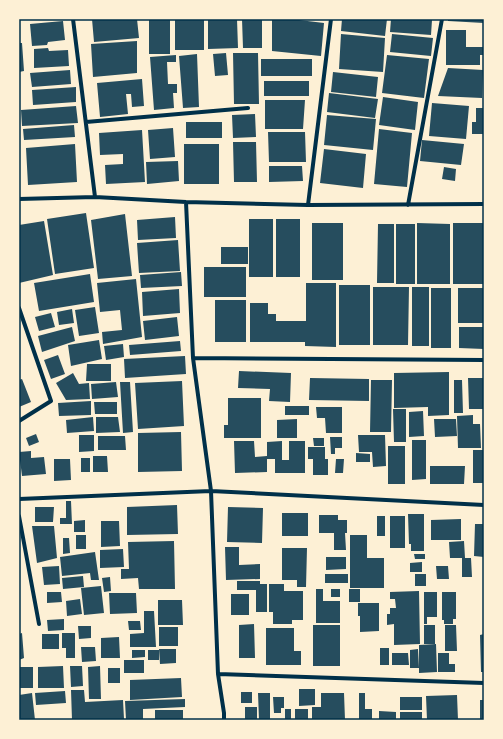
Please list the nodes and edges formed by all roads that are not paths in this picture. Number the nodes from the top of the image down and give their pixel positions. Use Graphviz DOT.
graph roads {
  1 [pos="73,19"];
  2 [pos="331,19"];
  3 [pos="442,19"];
  4 [pos="248,108"];
  5 [pos="86,122"];
  6 [pos="95,197"];
  7 [pos="19,199"];
  8 [pos="186,202"];
  9 [pos="484,204"];
  10 [pos="308,205"];
  11 [pos="408,205"];
  12 [pos="19,308"];
  13 [pos="193,358"];
  14 [pos="484,360"];
  15 [pos="19,421"];
  16 [pos="211,491"];
  17 [pos="19,499"];
  18 [pos="484,505"];
  19 [pos="19,516"];
  20 [pos="39,624"];
  21 [pos="218,674"];
  22 [pos="484,683"];
  23 [pos="224,720"];
  1 -- 5 [label="street"];
  2 -- 10 [label="street"];
  3 -- 11 [label="street"];
  4 -- 5 [label="street"];
  5 -- 6 [label="street"];
  6 -- 7 [label="street"];
  6 -- 8 [label="street"];
  8 -- 10 [label="street"];
  8 -- 13 [label="street"];
  9 -- 11 [label="street"];
  10 -- 11 [label="street"];
  12 -- 15 [label="street"];
  13 -- 14 [label="street"];
  13 -- 16 [label="street"];
  16 -- 17 [label="street"];
  16 -- 18 [label="street"];
  16 -- 21 [label="street"];
  19 -- 20 [label="street"];
  21 -- 22 [label="street"];
  21 -- 23 [label="street"];
}
